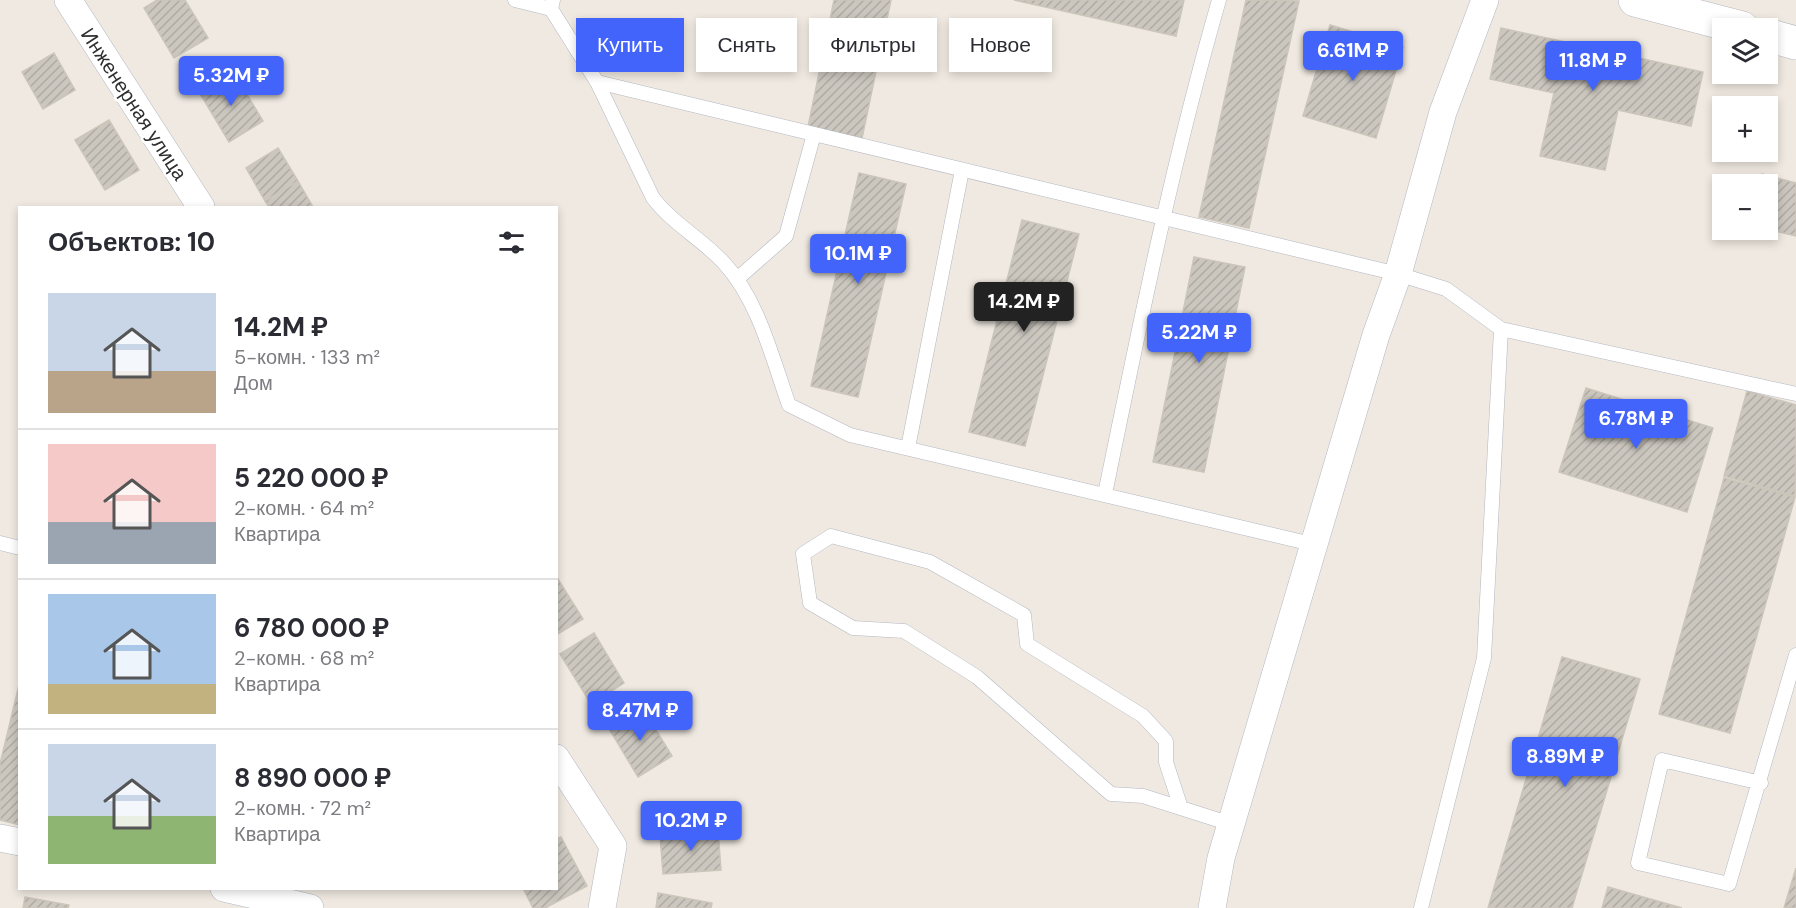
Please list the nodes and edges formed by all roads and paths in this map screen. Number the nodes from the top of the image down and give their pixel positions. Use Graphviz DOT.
graph roads {
  1 [pos="68,0"];
  2 [pos="515,0"];
  3 [pos="1219,0"];
  4 [pos="1485,0"];
  5 [pos="1635,0"];
  6 [pos="552,4"];
  7 [pos="1712,20"];
  8 [pos="1778,38"];
  9 [pos="1796,43"];
  10 [pos="597,82"];
  11 [pos="814,134"];
  12 [pos="962,170"];
  13 [pos="200,206"];
  14 [pos="1162,218"];
  15 [pos="1398,274"];
  16 [pos="737,279"];
  17 [pos="1501,329"];
  18 [pos="1796,394"];
  19 [pos="909,448"];
  20 [pos="1106,494"];
  21 [pos="0,543"];
  22 [pos="1316,545"];
  23 [pos="18,548"];
  24 [pos="1796,655"];
  25 [pos="558,761"];
  26 [pos="1761,783"];
  27 [pos="1181,808"];
  28 [pos="1231,824"];
  29 [pos="0,838"];
  30 [pos="18,842"];
  31 [pos="233,890"];
  32 [pos="310,908"];
  33 [pos="602,908"];
  34 [pos="1212,908"];
  35 [pos="1421,908"];
  1 -- 13 [label="street, Инженерная улица"];
  2 -- 6 [label="lane"];
  3 -- 14 [label="lane"];
  4 -- 15 [label="street"];
  5 -- 7 [label="street"];
  6 -- 10 [label="lane"];
  8 -- 9 [label="street"];
  10 -- 11 [label="lane"];
  10 -- 16 [label="lane"];
  11 -- 12 [label="lane"];
  11 -- 16 [label="lane"];
  12 -- 14 [label="lane"];
  12 -- 19 [label="lane"];
  14 -- 15 [label="lane"];
  14 -- 20 [label="lane"];
  15 -- 17 [label="lane"];
  15 -- 22 [label="street"];
  16 -- 19 [label="lane"];
  17 -- 18 [label="lane"];
  17 -- 35 [label="lane"];
  19 -- 20 [label="lane"];
  20 -- 22 [label="lane"];
  21 -- 23 [label="lane"];
  22 -- 28 [label="street"];
  24 -- 26 [label="lane"];
  25 -- 33 [label="street"];
  26 -- 26 [label="lane"];
  27 -- 27 [label="lane"];
  27 -- 28 [label="lane"];
  28 -- 34 [label="street"];
  29 -- 30 [label="street"];
  31 -- 32 [label="street"];
}
